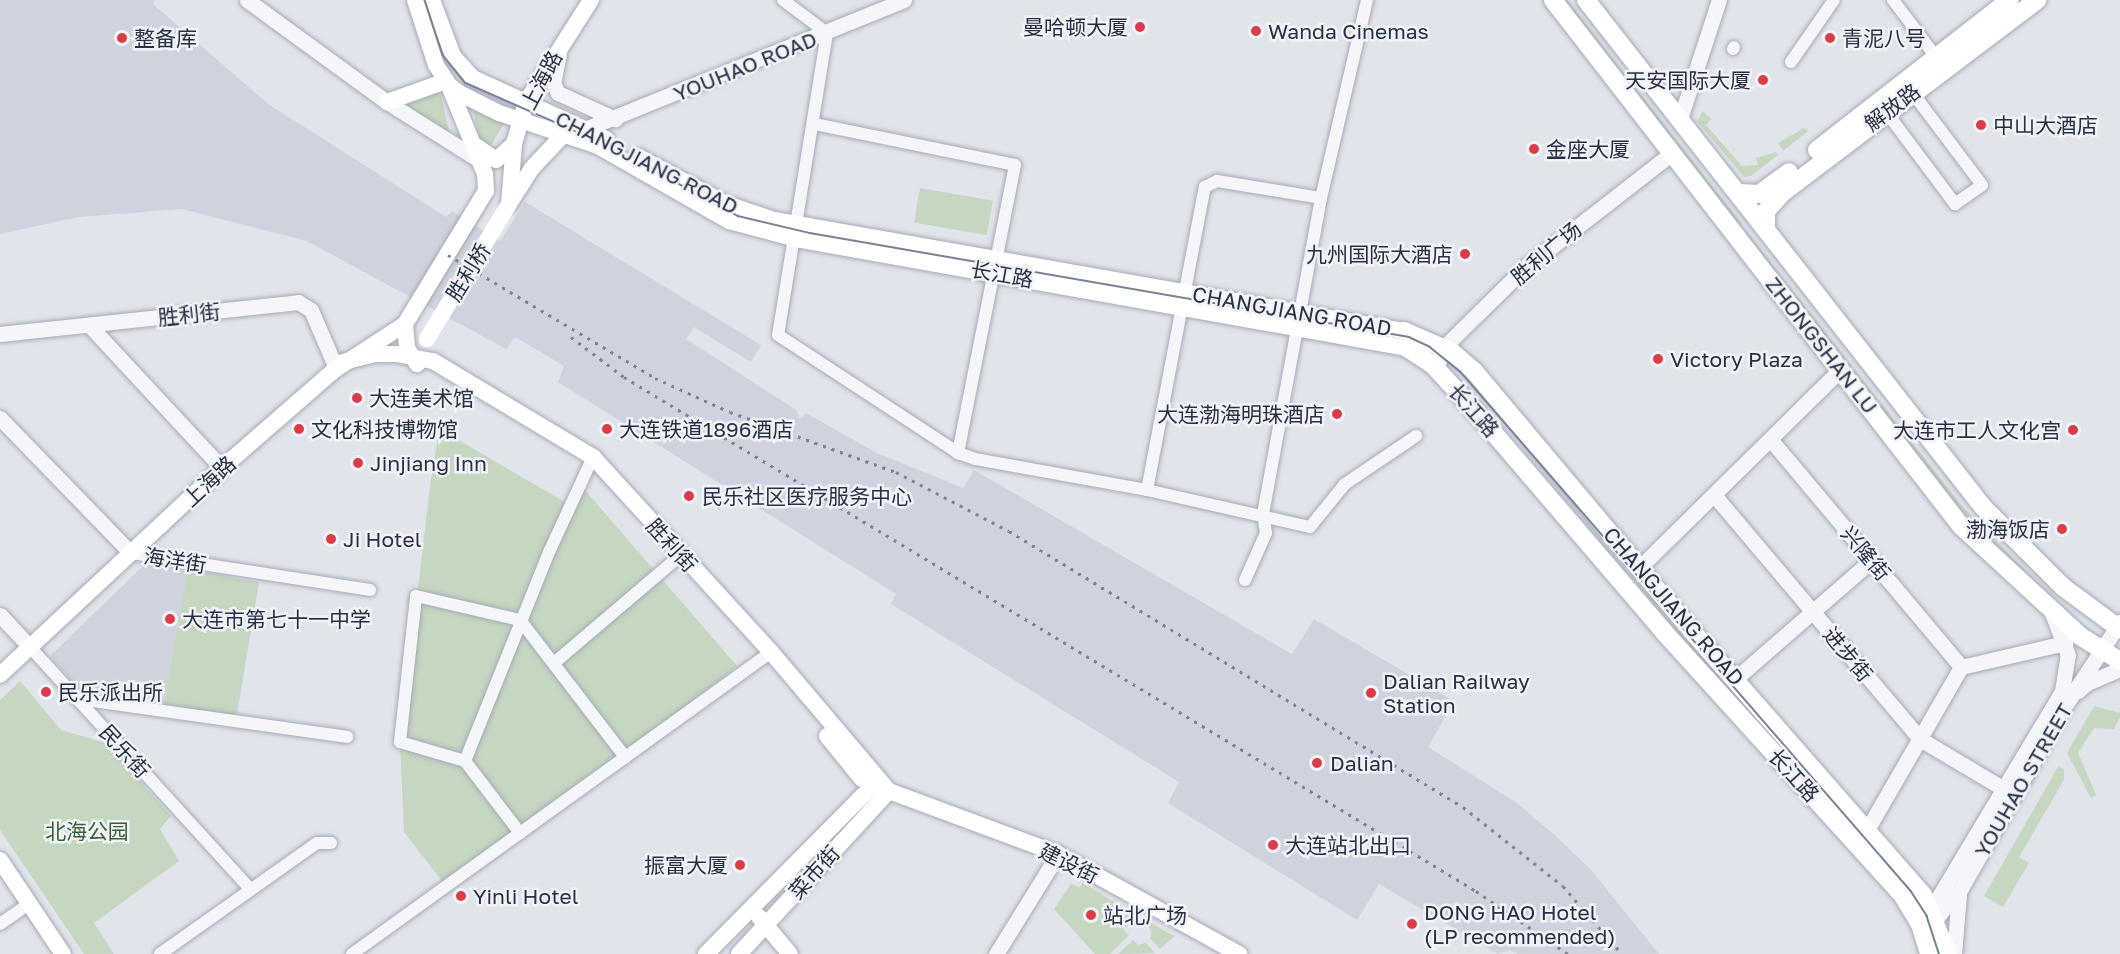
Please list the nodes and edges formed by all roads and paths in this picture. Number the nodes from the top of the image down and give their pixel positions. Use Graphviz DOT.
graph roads {
  1 [pos="247,0"];
  2 [pos="415,0"];
  3 [pos="432,0"];
  4 [pos="591,0"];
  5 [pos="783,0"];
  6 [pos="904,0"];
  7 [pos="1367,0"];
  8 [pos="1553,0"];
  9 [pos="1586,0"];
  10 [pos="1719,0"];
  11 [pos="1834,0"];
  12 [pos="1893,0"];
  13 [pos="2010,0"];
  14 [pos="2037,0"];
  15 [pos="827,33"];
  16 [pos="564,38"];
  17 [pos="1936,57"];
  18 [pos="1791,62"];
  19 [pos="447,83"];
  20 [pos="1912,92"];
  21 [pos="387,102"];
  22 [pos="526,102"];
  23 [pos="1882,106"];
  24 [pos="615,119"];
  25 [pos="1680,119"];
  26 [pos="520,120"];
  27 [pos="815,124"];
  28 [pos="585,129"];
  29 [pos="467,131"];
  30 [pos="564,134"];
  31 [pos="514,144"];
  32 [pos="1672,153"];
  33 [pos="479,160"];
  34 [pos="1739,193"];
  35 [pos="1321,198"];
  36 [pos="509,204"];
  37 [pos="1766,226"];
  38 [pos="797,232"];
  39 [pos="995,266"];
  40 [pos="1185,299"];
  41 [pos="1300,321"];
  42 [pos="405,324"];
  43 [pos="89,325"];
  44 [pos="0,334"];
  45 [pos="1405,339"];
  46 [pos="1444,347"];
  47 [pos="408,357"];
  48 [pos="433,361"];
  49 [pos="340,365"];
  50 [pos="1436,368"];
  51 [pos="1841,369"];
  52 [pos="0,418"];
  53 [pos="1416,436"];
  54 [pos="1770,439"];
  55 [pos="958,453"];
  56 [pos="591,462"];
  57 [pos="222,468"];
  58 [pos="1147,490"];
  59 [pos="1714,495"];
  60 [pos="1263,514"];
  61 [pos="131,553"];
  62 [pos="678,558"];
  63 [pos="1872,560"];
  64 [pos="1639,568"];
  65 [pos="1245,580"];
  66 [pos="370,590"];
  67 [pos="2048,605"];
  68 [pos="1812,612"];
  69 [pos="0,615"];
  70 [pos="520,620"];
  71 [pos="2118,626"];
  72 [pos="2065,642"];
  73 [pos="30,647"];
  74 [pos="2100,649"];
  75 [pos="767,655"];
  76 [pos="2120,662"];
  77 [pos="554,663"];
  78 [pos="1961,667"];
  79 [pos="2120,669"];
  80 [pos="0,675"];
  81 [pos="1736,679"];
  82 [pos="78,699"];
  83 [pos="2068,701"];
  84 [pos="347,737"];
  85 [pos="1920,739"];
  86 [pos="625,757"];
  87 [pos="465,761"];
  88 [pos="879,786"];
  89 [pos="2004,789"];
  90 [pos="1868,828"];
  91 [pos="520,833"];
  92 [pos="331,843"];
  93 [pos="1058,854"];
  94 [pos="0,860"];
  95 [pos="771,887"];
  96 [pos="249,888"];
  97 [pos="1960,890"];
  98 [pos="27,905"];
  99 [pos="0,924"];
  100 [pos="764,927"];
  101 [pos="1928,929"];
  102 [pos="63,954"];
  103 [pos="160,954"];
  104 [pos="352,954"];
  105 [pos="706,954"];
  106 [pos="739,954"];
  107 [pos="790,954"];
  108 [pos="996,954"];
  109 [pos="1239,954"];
  110 [pos="1948,954"];
  111 [pos="1954,954"];
  1 -- 21 [label="street"];
  2 -- 19 [label="main road"];
  3 -- 22 [label="main road, CHANGJIANG ROAD"];
  4 -- 16 [label="main road, 上海路"];
  5 -- 15 [label="street"];
  6 -- 15 [label="street, YOUHAO ROAD"];
  7 -- 35 [label="street"];
  8 -- 32 [label="main road, ZHONGSHAN LU"];
  9 -- 25 [label="main road, ZHONGSHAN LU"];
  10 -- 25 [label="street"];
  11 -- 18 [label="street"];
  12 -- 17 [label="street"];
  13 -- 17 [label="main road"];
  14 -- 20 [label="main road, 解放路"];
  15 -- 24 [label="street, YOUHAO ROAD"];
  15 -- 27 [label="street"];
  16 -- 22 [label="main road, 上海路"];
  16 -- 24 [label="street"];
  17 -- 23 [label="main road"];
  19 -- 21 [label="main road"];
  19 -- 26 [label="main road, CHANGJIANG ROAD"];
  19 -- 29 [label="main road"];
  20 -- 23 [label="main road, 解放路"];
  20 -- 23 [label="street"];
  21 -- 33 [label="street"];
  22 -- 26 [label="main road, 上海路"];
  22 -- 28 [label="main road, CHANGJIANG ROAD"];
  23 -- 34 [label="main road"];
  23 -- 37 [label="main road, 解放路"];
  24 -- 28 [label="street, YOUHAO ROAD"];
  25 -- 34 [label="main road, ZHONGSHAN LU"];
  26 -- 30 [label="main road, CHANGJIANG ROAD"];
  26 -- 31 [label="main road, 上海路"];
  27 -- 38 [label="street"];
  27 -- 39 [label="street"];
  28 -- 30 [label="main road"];
  28 -- 38 [label="main road, CHANGJIANG ROAD"];
  29 -- 31 [label="main road"];
  29 -- 33 [label="main road"];
  30 -- 36 [label="main road, 胜利桥"];
  30 -- 38 [label="main road, CHANGJIANG ROAD"];
  31 -- 36 [label="main road, 上海路"];
  32 -- 46 [label="street, 胜利广场"];
  32 -- 51 [label="main road, ZHONGSHAN LU"];
  33 -- 42 [label="main road, 胜利桥"];
  34 -- 37 [label="main road, ZHONGSHAN LU"];
  35 -- 40 [label="street"];
  35 -- 41 [label="street"];
  36 -- 48 [label="main road, 胜利桥, bridge"];
  37 -- 71 [label="main road, ZHONGSHAN LU"];
  38 -- 39 [label="main road, CHANGJIANG ROAD"];
  38 -- 55 [label="street"];
  39 -- 40 [label="main road, CHANGJIANG ROAD"];
  39 -- 55 [label="street"];
  40 -- 41 [label="main road, CHANGJIANG ROAD"];
  40 -- 58 [label="street"];
  41 -- 45 [label="main road, 长江路"];
  41 -- 60 [label="street"];
  42 -- 47 [label="main road"];
  42 -- 49 [label="main road, 上海路"];
  43 -- 44 [label="street, 胜利街"];
  43 -- 49 [label="street, 胜利街"];
  43 -- 57 [label="street"];
  45 -- 46 [label="main road, CHANGJIANG ROAD"];
  45 -- 50 [label="main road, 长江路"];
  46 -- 50 [label="street, 胜利广场"];
  46 -- 64 [label="main road, CHANGJIANG ROAD"];
  47 -- 48 [label="main road, 胜利街"];
  47 -- 49 [label="main road"];
  47 -- 56 [label="main road, 胜利街"];
  48 -- 56 [label="main road, 胜利街"];
  49 -- 57 [label="main road, 上海路"];
  50 -- 101 [label="main road, 长江路"];
  51 -- 54 [label="street"];
  51 -- 67 [label="main road, ZHONGSHAN LU"];
  52 -- 61 [label="street, 海洋街"];
  53 -- 60 [label="street"];
  54 -- 59 [label="street"];
  54 -- 63 [label="street, 兴隆街"];
  55 -- 58 [label="street"];
  56 -- 62 [label="main road, 胜利街"];
  56 -- 70 [label="street"];
  57 -- 61 [label="main road, 上海路"];
  58 -- 60 [label="street"];
  59 -- 64 [label="street"];
  59 -- 68 [label="street, 进步街"];
  60 -- 65 [label="street"];
  61 -- 66 [label="street, 海洋街"];
  61 -- 73 [label="main road, 上海路"];
  62 -- 75 [label="main road, 胜利街"];
  62 -- 77 [label="street"];
  63 -- 68 [label="street"];
  63 -- 78 [label="street, 兴隆街"];
  64 -- 81 [label="main road, CHANGJIANG ROAD"];
  67 -- 72 [label="street, YOUHAO STREET"];
  67 -- 74 [label="main road, ZHONGSHAN LU"];
  68 -- 81 [label="street"];
  68 -- 85 [label="street, 进步街"];
  69 -- 73 [label="street, 民乐街"];
  70 -- 77 [label="street"];
  70 -- 87 [label="street"];
  70 -- 87 [label="street"];
  71 -- 74 [label="street, YOUHAO STREET"];
  72 -- 78 [label="street"];
  72 -- 89 [label="street, YOUHAO STREET"];
  73 -- 80 [label="main road, 上海路"];
  73 -- 82 [label="street, 民乐街"];
  74 -- 76 [label="main road, ZHONGSHAN LU"];
  74 -- 83 [label="street, YOUHAO STREET"];
  75 -- 86 [label="street"];
  75 -- 88 [label="main road, 胜利街"];
  77 -- 86 [label="street"];
  78 -- 85 [label="street"];
  79 -- 83 [label="street"];
  81 -- 90 [label="main road, CHANGJIANG ROAD"];
  82 -- 84 [label="street"];
  82 -- 96 [label="street, 民乐街"];
  83 -- 97 [label="street, YOUHAO STREET"];
  85 -- 89 [label="street, 进步街"];
  85 -- 90 [label="street"];
  86 -- 91 [label="street"];
  87 -- 91 [label="street"];
  88 -- 93 [label="main road, 建设街"];
  88 -- 95 [label="main road"];
  88 -- 100 [label="main road, 菜市街"];
  89 -- 101 [label="street, YOUHAO STREET"];
  90 -- 101 [label="main road, CHANGJIANG ROAD"];
  91 -- 104 [label="street"];
  92 -- 96 [label="street"];
  93 -- 108 [label="street"];
  93 -- 109 [label="main road, 建设街"];
  94 -- 98 [label="main road"];
  95 -- 100 [label="main road"];
  95 -- 105 [label="main road"];
  96 -- 103 [label="street"];
  97 -- 101 [label="street, YOUHAO STREET"];
  97 -- 111 [label="street"];
  98 -- 99 [label="street"];
  98 -- 102 [label="main road"];
  100 -- 106 [label="main road, 菜市街"];
  100 -- 107 [label="main road"];
  101 -- 110 [label="main road, CHANGJIANG ROAD"];
}
